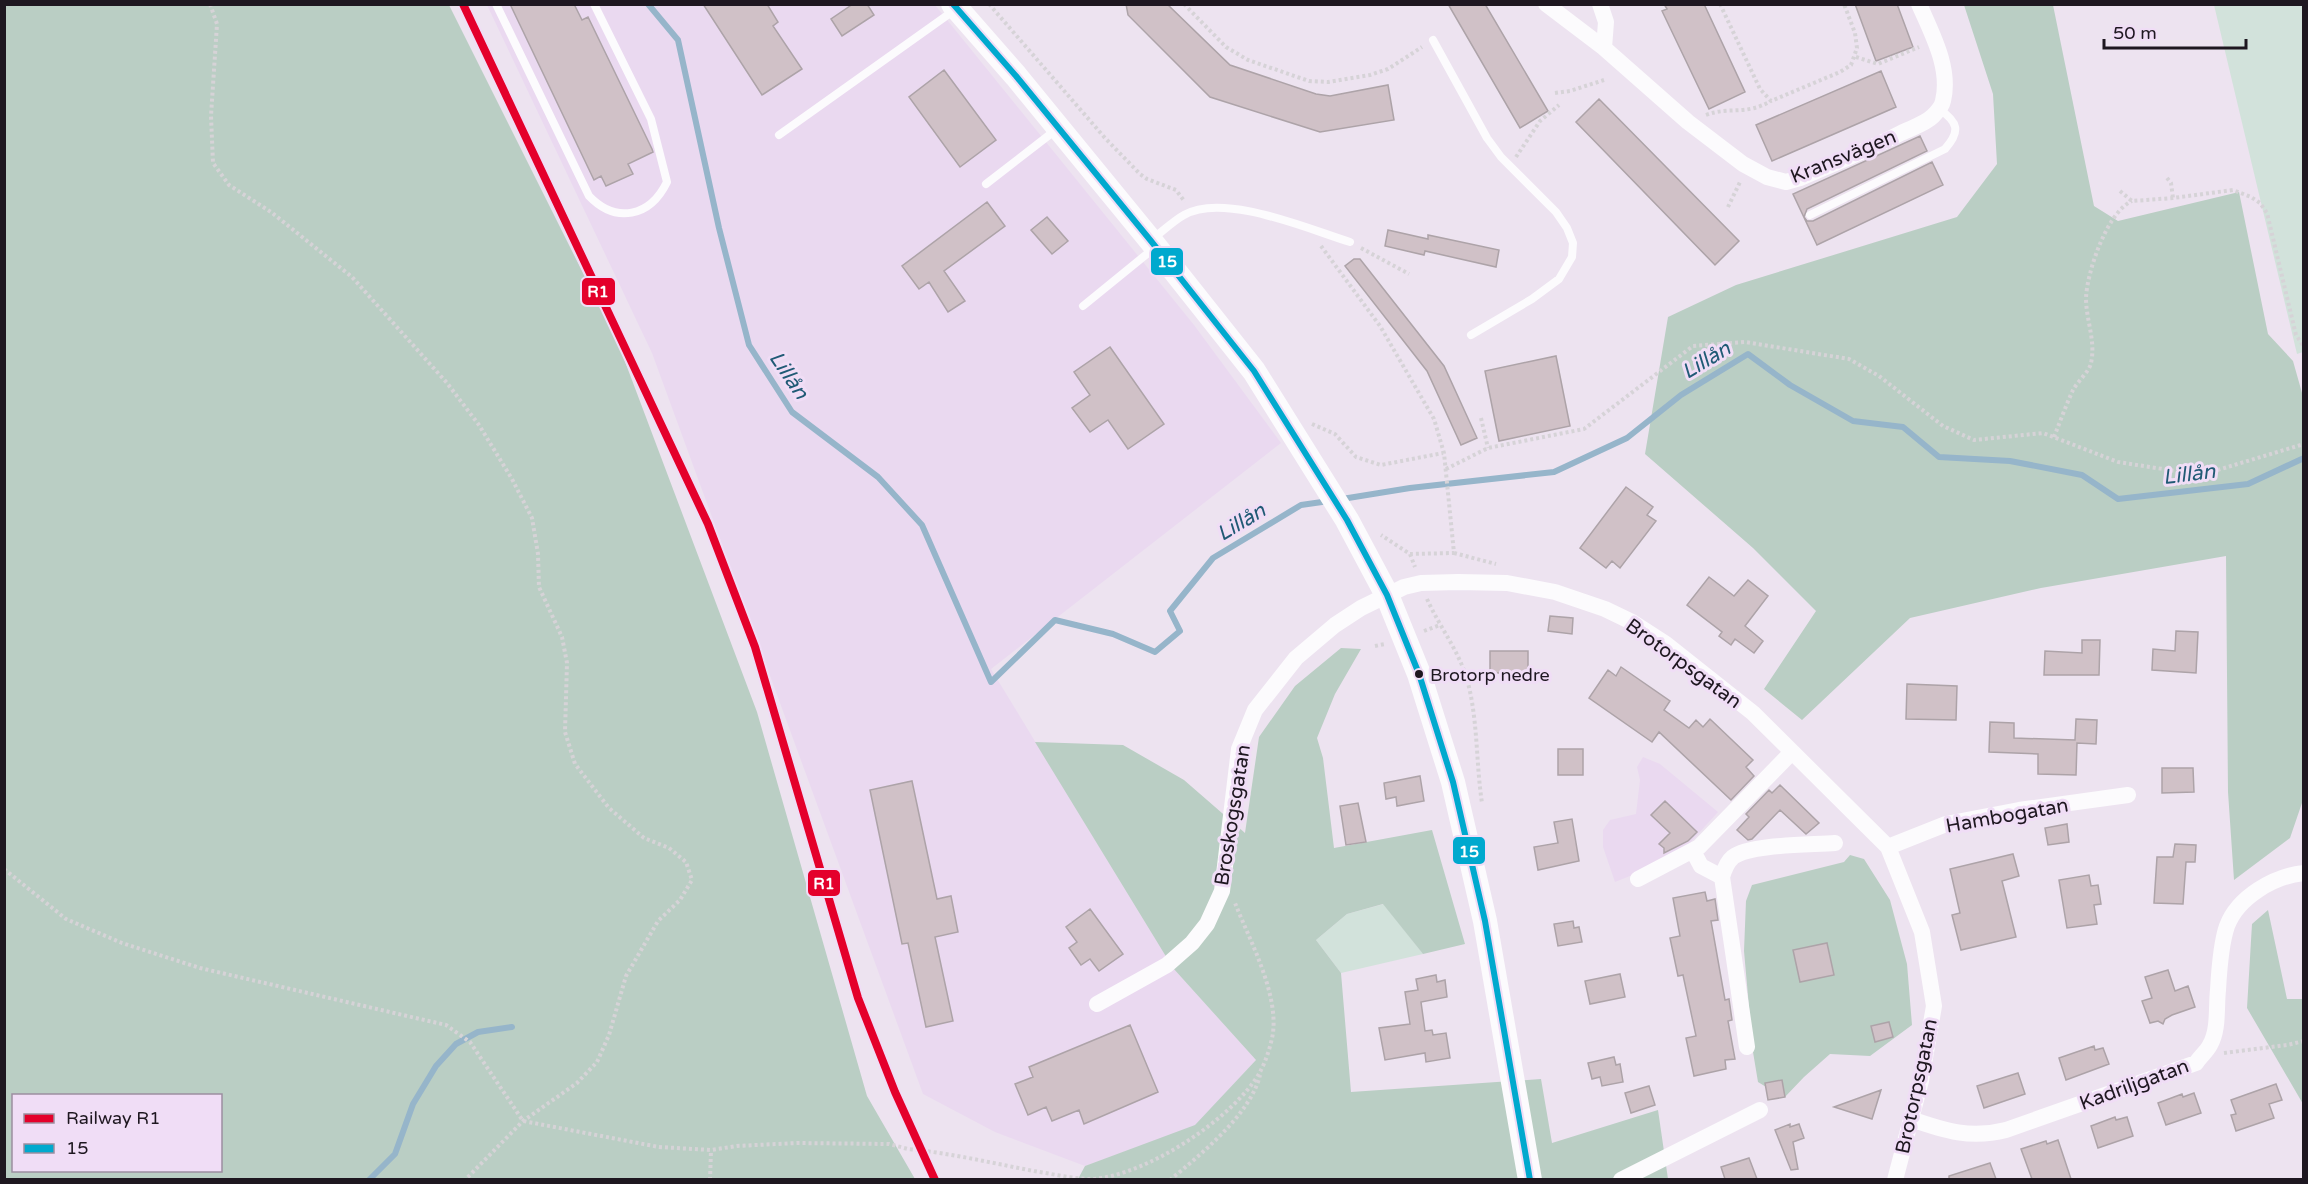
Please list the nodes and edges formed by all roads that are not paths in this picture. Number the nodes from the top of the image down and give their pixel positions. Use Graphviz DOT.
graph roads {
  1 [pos="496,4"];
  2 [pos="594,4"];
  3 [pos="1546,4"];
  4 [pos="1600,4"];
  5 [pos="1919,4"];
  6 [pos="954,6"];
  7 [pos="1432,40"];
  8 [pos="1604,48"];
  9 [pos="1939,109"];
  10 [pos="1058,129"];
  11 [pos="779,135"];
  12 [pos="986,184"];
  13 [pos="1810,215"];
  14 [pos="1350,242"];
  15 [pos="1154,244"];
  16 [pos="1083,306"];
  17 [pos="1471,335"];
  18 [pos="1387,595"];
  19 [pos="1792,752"];
  20 [pos="2128,795"];
  21 [pos="1834,843"];
  22 [pos="1888,847"];
  23 [pos="1693,851"];
  24 [pos="2304,873"];
  25 [pos="1722,877"];
  26 [pos="1638,879"];
  27 [pos="1096,1004"];
  28 [pos="1747,1047"];
  29 [pos="1760,1110"];
  30 [pos="1911,1119"];
  31 [pos="1530,1179"];
  32 [pos="1621,1179"];
  33 [pos="1895,1179"];
  1 -- 2 [label="lane"];
  3 -- 8 [label="street, Kransvägen"];
  4 -- 8 [label="street"];
  5 -- 9 [label="street"];
  6 -- 10 [label="street"];
  6 -- 11 [label="lane"];
  7 -- 17 [label="lane"];
  8 -- 9 [label="street, Kransvägen"];
  9 -- 13 [label="lane"];
  10 -- 12 [label="lane"];
  10 -- 15 [label="street"];
  14 -- 15 [label="lane"];
  15 -- 16 [label="lane"];
  15 -- 18 [label="street"];
  18 -- 19 [label="street, Brotorpsgatan"];
  18 -- 27 [label="street, Broskogsgatan"];
  18 -- 31 [label="street"];
  19 -- 22 [label="street, Brotorpsgatan"];
  19 -- 23 [label="street"];
  20 -- 22 [label="street, Hambogatan"];
  21 -- 25 [label="street"];
  22 -- 30 [label="street, Brotorpsgatan"];
  23 -- 25 [label="street"];
  23 -- 26 [label="street"];
  24 -- 30 [label="street, Kadriljgatan"];
  25 -- 28 [label="street"];
  29 -- 32 [label="street"];
  30 -- 33 [label="street, Brotorpsgatan"];
}
